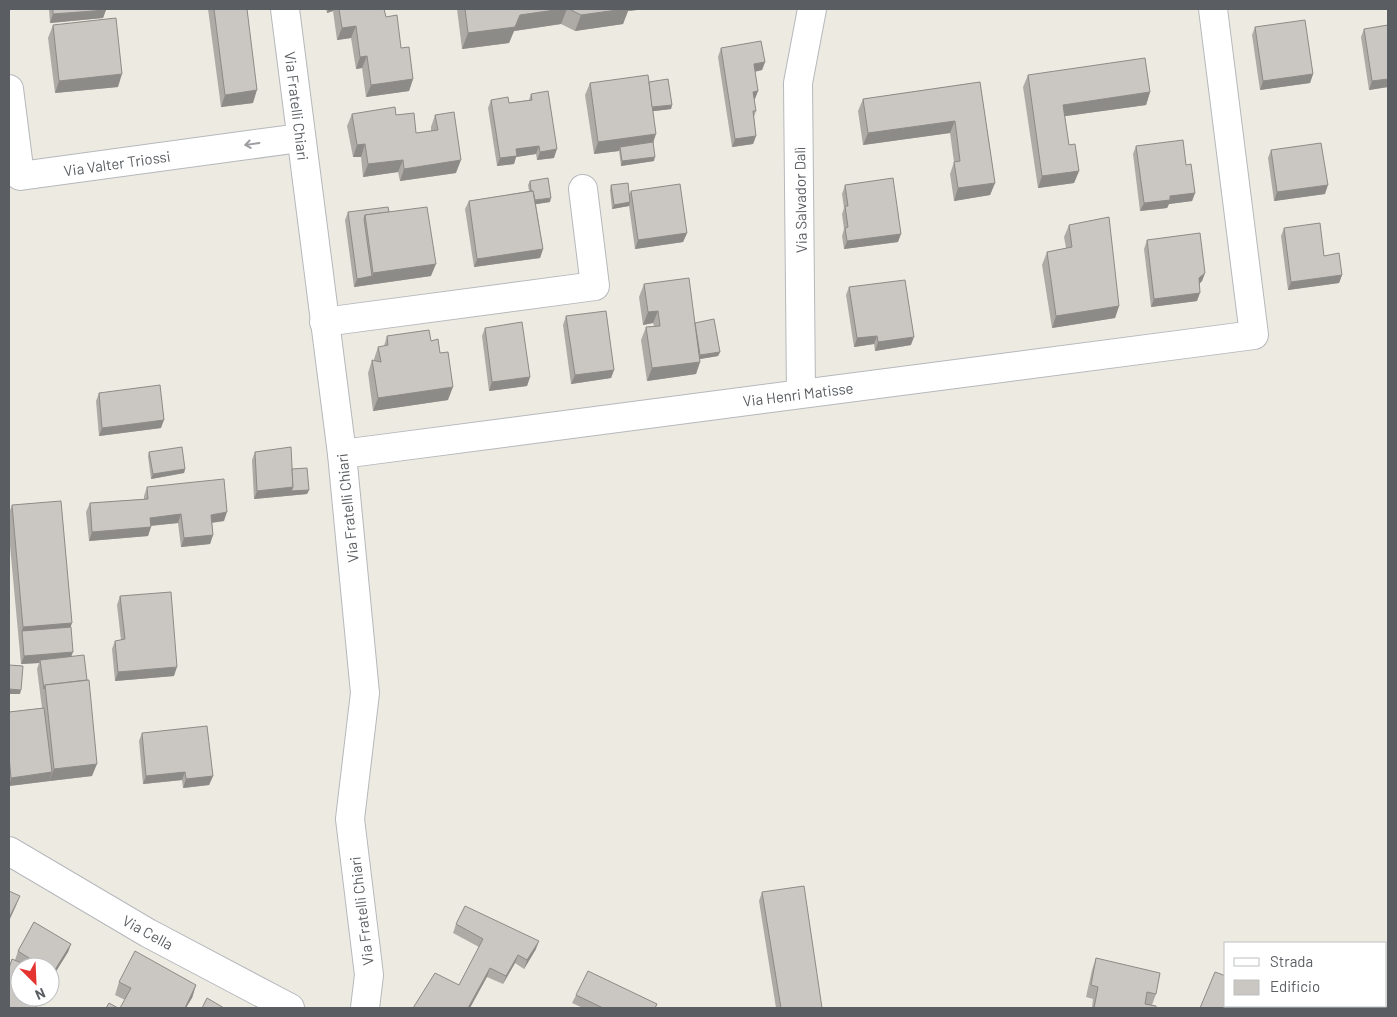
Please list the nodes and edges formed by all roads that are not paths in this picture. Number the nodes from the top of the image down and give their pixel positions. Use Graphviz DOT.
graph roads {
  1 [pos="285,9"];
  2 [pos="812,9"];
  3 [pos="1213,9"];
  4 [pos="9,89"];
  5 [pos="300,138"];
  6 [pos="583,189"];
  7 [pos="324,322"];
  8 [pos="801,393"];
  9 [pos="342,454"];
  10 [pos="9,851"];
  11 [pos="290,1008"];
  12 [pos="365,1008"];
  1 -- 5 [label="street, Via Fratelli Chiari"];
  2 -- 8 [label="street, Via Salvador Dalì"];
  3 -- 8 [label="street, Via Henri Matisse"];
  5 -- 4 [label="street, Via Valter Triossi, one-way"];
  5 -- 7 [label="street, Via Fratelli Chiari"];
  6 -- 7 [label="street"];
  7 -- 9 [label="street, Via Fratelli Chiari"];
  8 -- 9 [label="street, Via Henri Matisse"];
  9 -- 12 [label="street, Via Fratelli Chiari"];
  10 -- 11 [label="street, Via Cella"];
}
